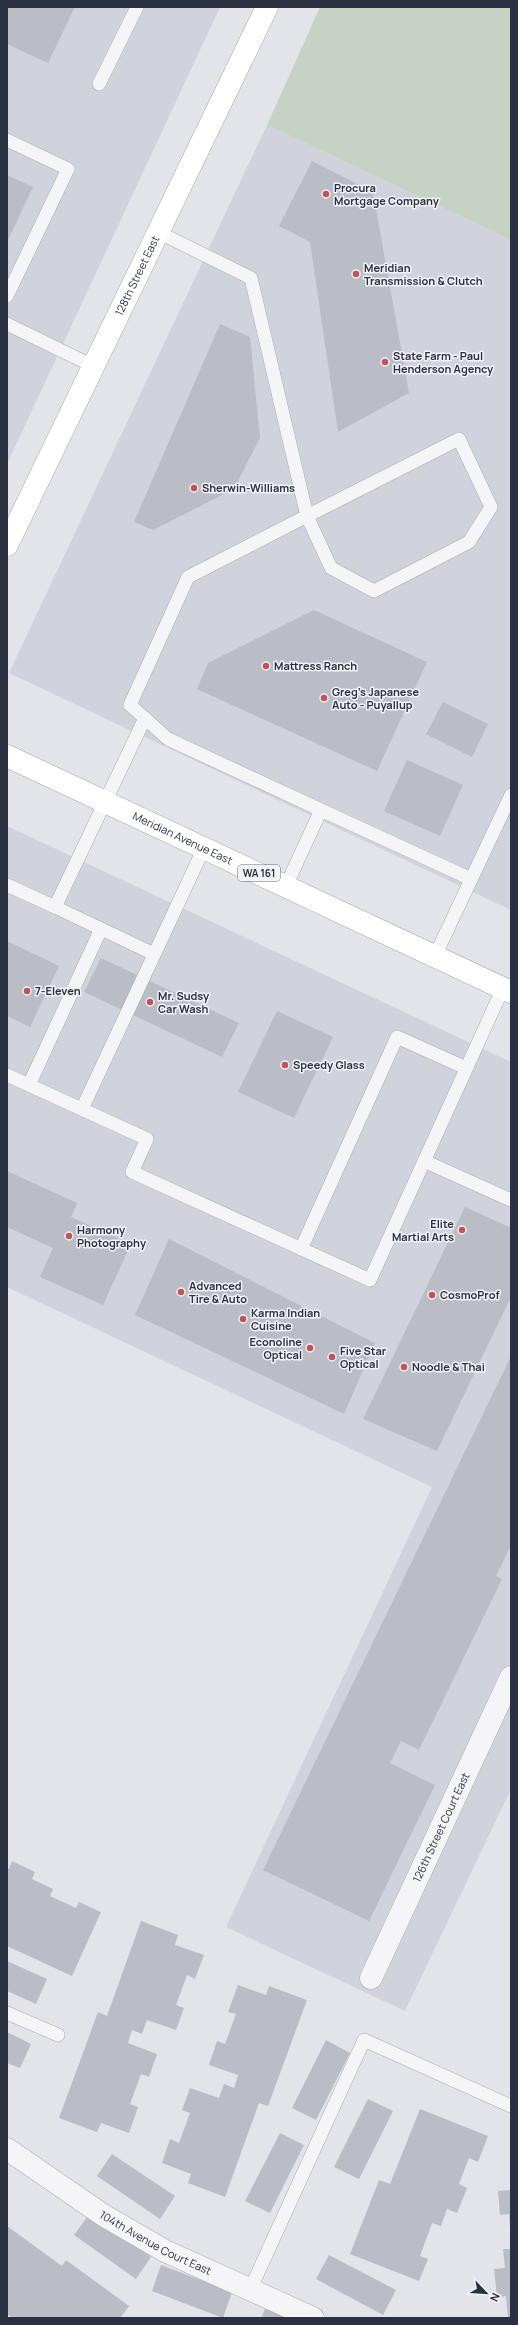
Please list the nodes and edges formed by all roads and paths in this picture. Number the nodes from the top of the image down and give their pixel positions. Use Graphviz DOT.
graph roads {
  1 [pos="137,7"];
  2 [pos="267,7"];
  3 [pos="99,84"];
  4 [pos="7,140"];
  5 [pos="158,232"];
  6 [pos="7,296"];
  7 [pos="7,324"];
  8 [pos="93,366"];
  9 [pos="307,516"];
  10 [pos="7,545"];
  11 [pos="145,718"];
  12 [pos="7,756"];
  13 [pos="511,795"];
  14 [pos="105,802"];
  15 [pos="322,810"];
  16 [pos="204,848"];
  17 [pos="471,879"];
  18 [pos="7,885"];
  19 [pos="286,886"];
  20 [pos="55,907"];
  21 [pos="101,929"];
  22 [pos="154,954"];
  23 [pos="435,956"];
  24 [pos="507,990"];
  25 [pos="466,1068"];
  26 [pos="7,1075"];
  27 [pos="29,1085"];
  28 [pos="82,1109"];
  29 [pos="424,1161"];
  30 [pos="511,1200"];
  31 [pos="301,1249"];
  32 [pos="511,1678"];
  33 [pos="371,1978"];
  34 [pos="7,2013"];
  35 [pos="58,2035"];
  36 [pos="511,2106"];
  37 [pos="7,2150"];
  38 [pos="250,2290"];
  39 [pos="313,2318"];
  1 -- 3 [label="lane"];
  2 -- 5 [label="street, 128th Street East"];
  4 -- 6 [label="lane"];
  5 -- 8 [label="street, 128th Street East"];
  5 -- 9 [label="lane"];
  7 -- 8 [label="lane"];
  8 -- 10 [label="street, 128th Street East"];
  9 -- 9 [label="lane"];
  9 -- 11 [label="lane"];
  11 -- 14 [label="lane"];
  11 -- 15 [label="lane"];
  12 -- 14 [label="street, Meridian Avenue East / WA 161"];
  13 -- 17 [label="lane"];
  14 -- 16 [label="street, Meridian Avenue East / WA 161"];
  14 -- 20 [label="lane"];
  15 -- 17 [label="lane"];
  15 -- 19 [label="lane"];
  16 -- 19 [label="street, Meridian Avenue East / WA 161"];
  16 -- 22 [label="lane"];
  17 -- 23 [label="lane"];
  18 -- 20 [label="lane"];
  19 -- 23 [label="street, Meridian Avenue East / WA 161"];
  20 -- 21 [label="lane"];
  21 -- 22 [label="lane"];
  21 -- 27 [label="lane"];
  22 -- 28 [label="lane"];
  23 -- 24 [label="street, Meridian Avenue East / WA 161"];
  24 -- 25 [label="lane"];
  25 -- 29 [label="lane"];
  25 -- 31 [label="lane"];
  26 -- 27 [label="lane"];
  27 -- 28 [label="lane"];
  28 -- 31 [label="lane"];
  29 -- 30 [label="lane"];
  29 -- 31 [label="lane"];
  32 -- 33 [label="street, 126th Street Court East"];
  34 -- 35 [label="lane"];
  36 -- 38 [label="lane"];
  37 -- 38 [label="street, 104th Avenue Court East"];
  38 -- 39 [label="street, 104th Avenue Court East"];
}
